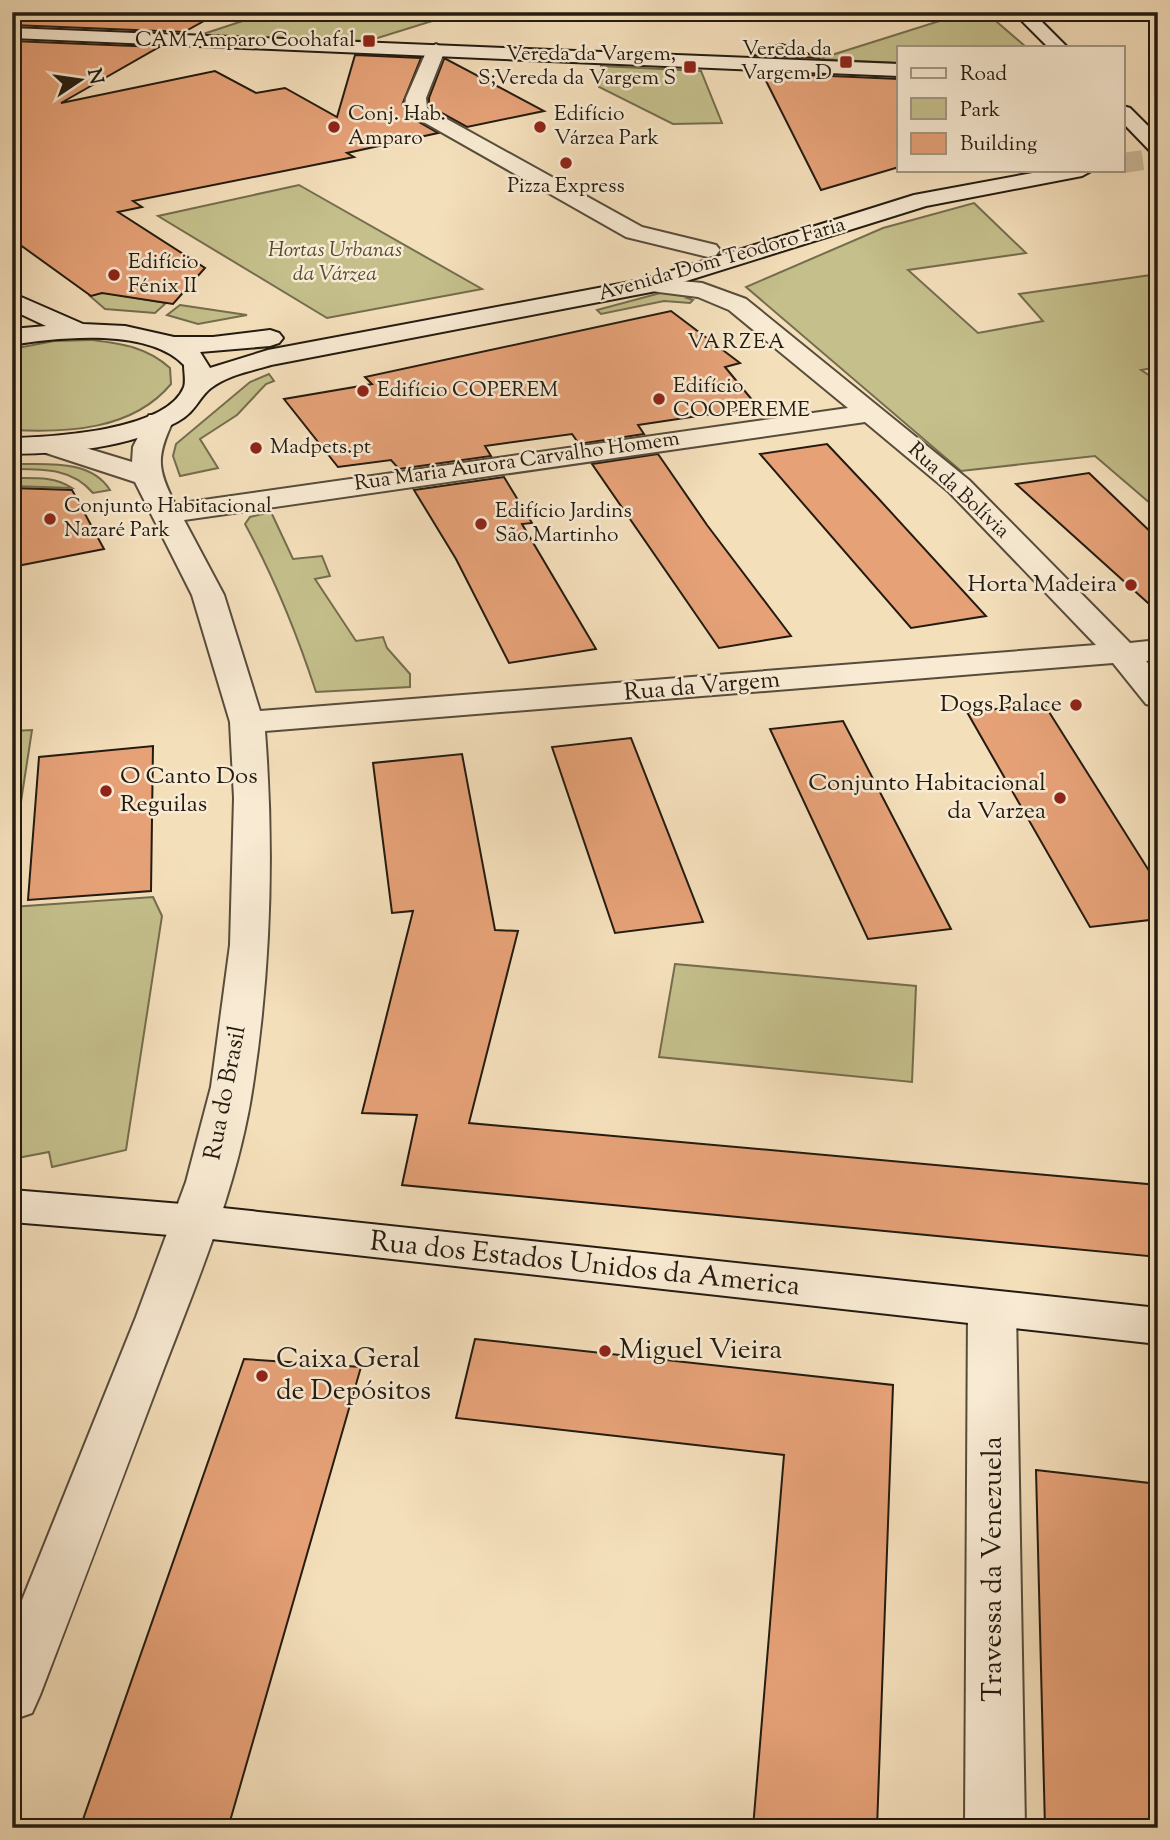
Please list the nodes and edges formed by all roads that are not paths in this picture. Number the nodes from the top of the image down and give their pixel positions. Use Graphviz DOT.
graph roads {
  1 [pos="1022,12"];
  2 [pos="12,33"];
  3 [pos="1057,46"];
  4 [pos="436,50"];
  5 [pos="897,70"];
  6 [pos="1124,113"];
  7 [pos="1158,148"];
  8 [pos="977,172"];
  9 [pos="1071,172"];
  10 [pos="634,232"];
  11 [pos="715,257"];
  12 [pos="646,258"];
  13 [pos="651,285"];
  14 [pos="12,300"];
  15 [pos="739,304"];
  16 [pos="85,329"];
  17 [pos="12,337"];
  18 [pos="169,344"];
  19 [pos="199,384"];
  20 [pos="869,412"];
  21 [pos="159,421"];
  22 [pos="12,446"];
  23 [pos="53,446"];
  24 [pos="146,476"];
  25 [pos="166,513"];
  26 [pos="1158,650"];
  27 [pos="1122,653"];
  28 [pos="1158,697"];
  29 [pos="247,722"];
  30 [pos="12,1206"];
  31 [pos="194,1221"];
  32 [pos="992,1309"];
  33 [pos="1158,1326"];
  34 [pos="12,1695"];
  35 [pos="995,1828"];
  1 -- 3 [label="street"];
  2 -- 4 [label="street"];
  4 -- 5 [label="street"];
  4 -- 10 [label="street"];
  6 -- 7 [label="street"];
  8 -- 11 [label="street, Avenida Dom Teodoro Faria"];
  9 -- 11 [label="street, Avenida Dom Teodoro Faria"];
  10 -- 11 [label="street"];
  10 -- 12 [label="street"];
  11 -- 13 [label="street, Avenida Dom Teodoro Faria"];
  11 -- 15 [label="street, Rua da Bolívia"];
  11 -- 18 [label="street, Avenida Dom Teodoro Faria"];
  13 -- 15 [label="street, Rua da Bolívia"];
  13 -- 19 [label="street, Avenida Dom Teodoro Faria"];
  14 -- 16 [label="street"];
  15 -- 20 [label="street, Rua da Bolívia"];
  16 -- 17 [label="street"];
  16 -- 18 [label="street"];
  18 -- 19 [label="street"];
  19 -- 21 [label="street"];
  20 -- 25 [label="street, Rua Maria Aurora Carvalho Homem"];
  20 -- 27 [label="street, Rua da Bolívia"];
  21 -- 23 [label="street"];
  21 -- 24 [label="street"];
  22 -- 23 [label="street"];
  23 -- 24 [label="street"];
  24 -- 25 [label="street, Rua do Brasil"];
  25 -- 29 [label="street, Rua do Brasil"];
  26 -- 27 [label="street, Rua da Vargem"];
  27 -- 28 [label="street, Rua da Bolívia"];
  27 -- 29 [label="street, Rua da Vargem"];
  29 -- 31 [label="street, Rua do Brasil"];
  30 -- 31 [label="street, Rua dos Estados Unidos da America"];
  31 -- 32 [label="street, Rua dos Estados Unidos da America"];
  31 -- 34 [label="street, Rua do Brasil"];
  32 -- 33 [label="street, Rua dos Estados Unidos da America"];
  32 -- 35 [label="street, Travessa da Venezuela"];
}
